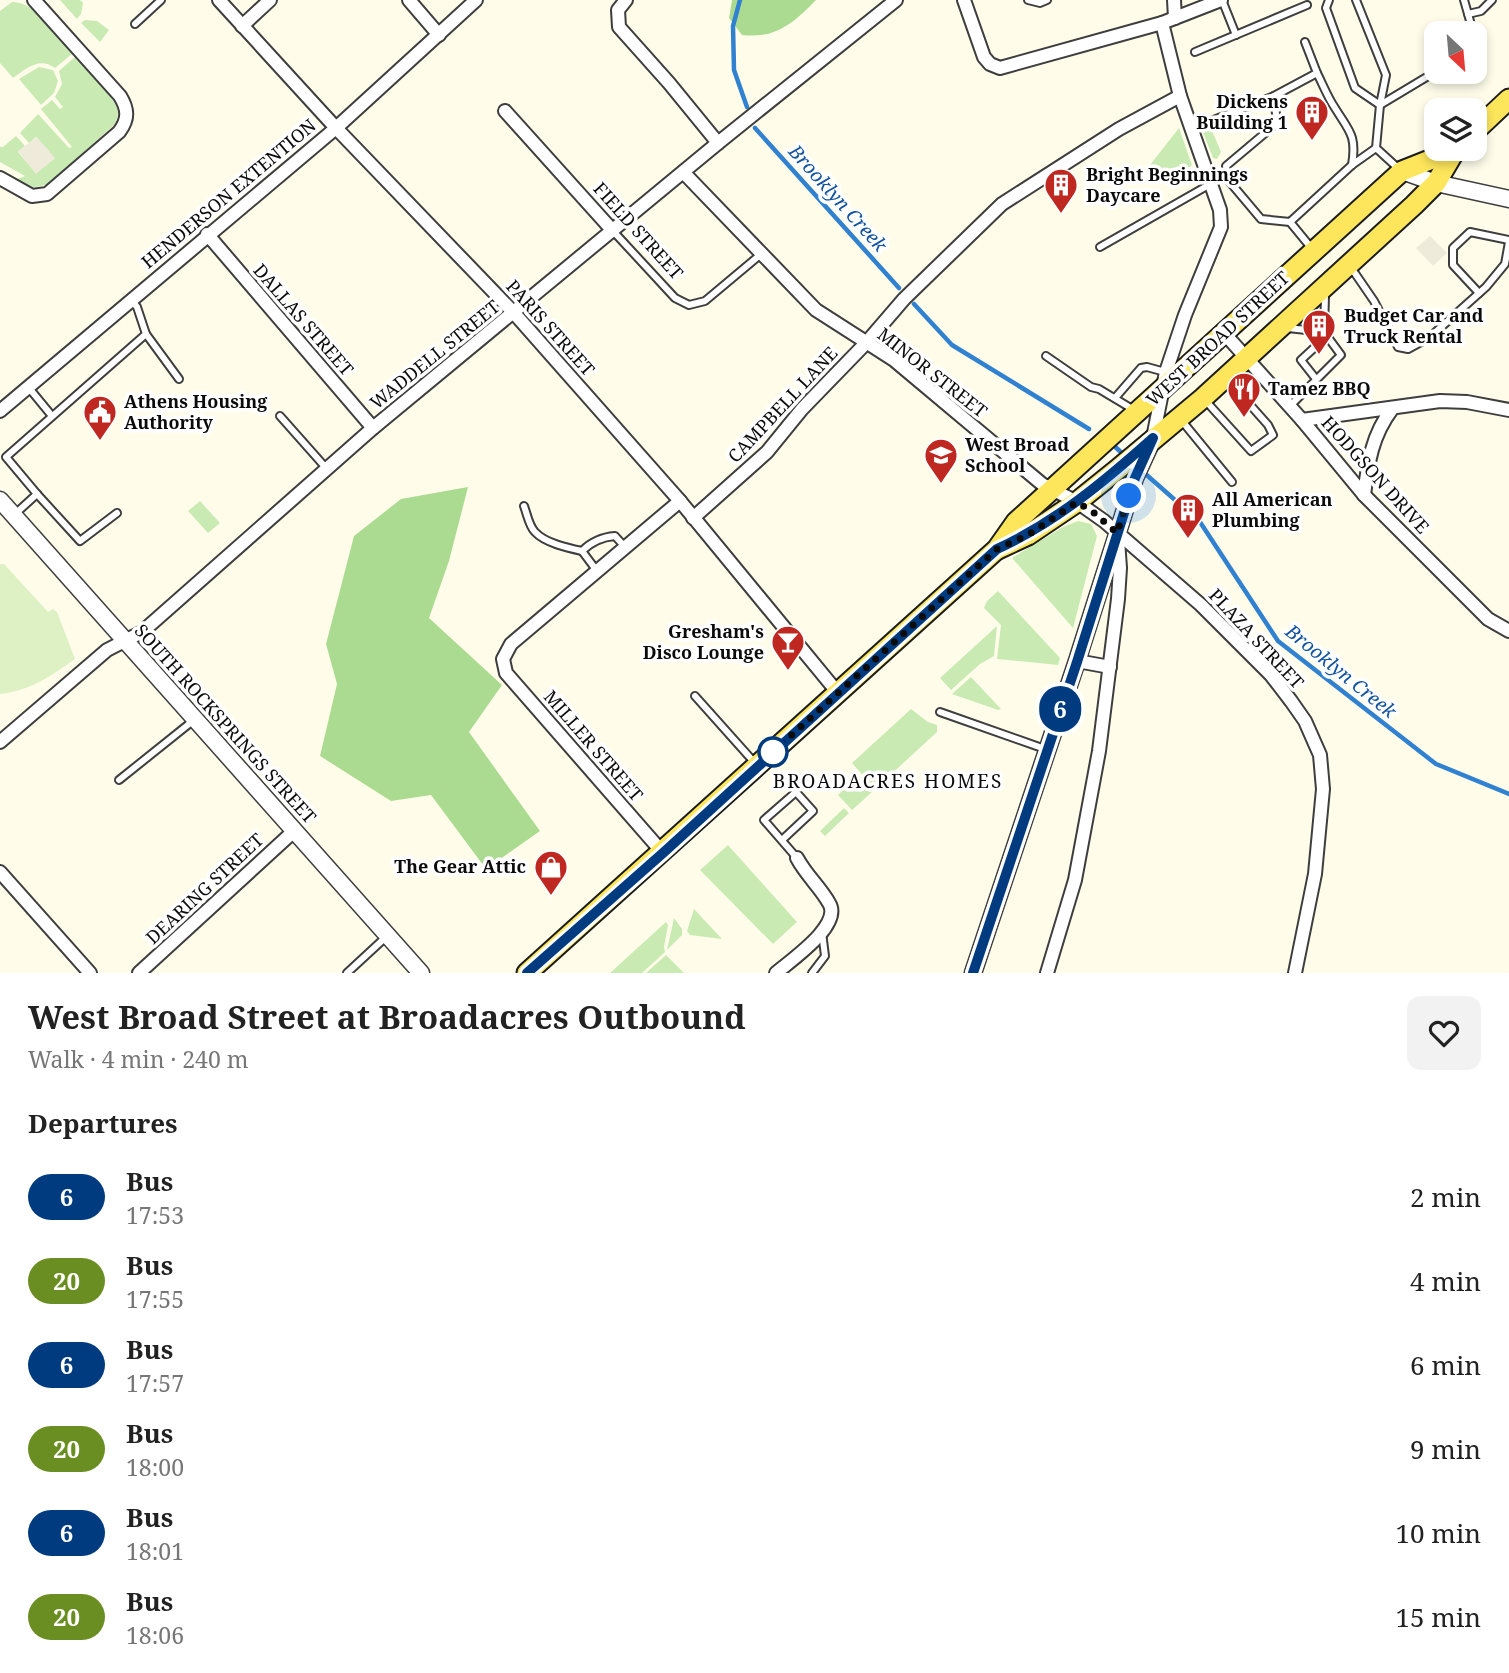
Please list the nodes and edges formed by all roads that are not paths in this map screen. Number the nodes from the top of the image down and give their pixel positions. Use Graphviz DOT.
graph roads {
  1 [pos="34,0"];
  2 [pos="161,0"];
  3 [pos="219,0"];
  4 [pos="270,0"];
  5 [pos="409,0"];
  6 [pos="476,0"];
  7 [pos="626,0"];
  8 [pos="964,0"];
  9 [pos="1028,0"];
  10 [pos="1047,0"];
  11 [pos="1174,0"];
  12 [pos="1221,0"];
  13 [pos="1329,0"];
  14 [pos="1356,0"];
  15 [pos="1465,0"];
  16 [pos="1492,0"];
  17 [pos="892,2"];
  18 [pos="1307,5"];
  19 [pos="1468,14"];
  20 [pos="1175,18"];
  21 [pos="1470,21"];
  22 [pos="1162,23"];
  23 [pos="135,24"];
  24 [pos="242,26"];
  25 [pos="439,35"];
  26 [pos="1236,35"];
  27 [pos="1305,41"];
  28 [pos="1195,52"];
  29 [pos="1317,73"];
  30 [pos="1424,79"];
  31 [pos="1180,96"];
  32 [pos="1274,96"];
  33 [pos="1380,105"];
  34 [pos="1506,108"];
  35 [pos="505,111"];
  36 [pos="1487,122"];
  37 [pos="336,128"];
  38 [pos="1191,129"];
  39 [pos="718,143"];
  40 [pos="1376,148"];
  41 [pos="1426,161"];
  42 [pos="1448,161"];
  43 [pos="1352,164"];
  44 [pos="1402,171"];
  45 [pos="684,173"];
  46 [pos="1228,174"];
  47 [pos="0,178"];
  48 [pos="1210,182"];
  49 [pos="1436,183"];
  50 [pos="1509,199"];
  51 [pos="1290,222"];
  52 [pos="613,231"];
  53 [pos="207,234"];
  54 [pos="1509,241"];
  55 [pos="1100,247"];
  56 [pos="1314,251"];
  57 [pos="760,255"];
  58 [pos="1348,264"];
  59 [pos="1326,285"];
  60 [pos="1479,293"];
  61 [pos="130,300"];
  62 [pos="514,313"];
  63 [pos="1278,329"];
  64 [pos="1224,333"];
  65 [pos="146,334"];
  66 [pos="1326,334"];
  67 [pos="867,342"];
  68 [pos="1046,356"];
  69 [pos="1246,358"];
  70 [pos="1167,372"];
  71 [pos="1225,377"];
  72 [pos="179,379"];
  73 [pos="1316,379"];
  74 [pos="28,387"];
  75 [pos="1161,392"];
  76 [pos="1115,398"];
  77 [pos="1203,398"];
  78 [pos="1290,406"];
  79 [pos="1392,408"];
  80 [pos="1509,410"];
  81 [pos="0,411"];
  82 [pos="1139,413"];
  83 [pos="52,416"];
  84 [pos="280,416"];
  85 [pos="1179,417"];
  86 [pos="1302,420"];
  87 [pos="373,428"];
  88 [pos="1153,438"];
  89 [pos="327,469"];
  90 [pos="1232,482"];
  91 [pos="1051,490"];
  92 [pos="37,494"];
  93 [pos="1364,495"];
  94 [pos="0,500"];
  95 [pos="680,502"];
  96 [pos="1077,502"];
  97 [pos="524,506"];
  98 [pos="117,513"];
  99 [pos="13,515"];
  100 [pos="693,518"];
  101 [pos="1117,533"];
  102 [pos="625,547"];
  103 [pos="997,549"];
  104 [pos="582,551"];
  105 [pos="597,571"];
  106 [pos="1509,631"];
  107 [pos="125,641"];
  108 [pos="1077,662"];
  109 [pos="1110,667"];
  110 [pos="838,693"];
  111 [pos="695,696"];
  112 [pos="940,712"];
  113 [pos="195,719"];
  114 [pos="0,742"];
  115 [pos="1046,750"];
  116 [pos="758,766"];
  117 [pos="120,780"];
  118 [pos="294,831"];
  119 [pos="782,840"];
  120 [pos="663,853"];
  121 [pos="797,858"];
  122 [pos="0,872"];
  123 [pos="822,932"];
  124 [pos="388,935"];
  125 [pos="90,973"];
  126 [pos="139,973"];
  127 [pos="347,973"];
  128 [pos="421,973"];
  129 [pos="527,973"];
  130 [pos="776,973"];
  131 [pos="812,973"];
  132 [pos="973,973"];
  133 [pos="1048,973"];
  134 [pos="1295,973"];
  1 -- 47 [label="street"];
  2 -- 23 [label="lane"];
  3 -- 24 [label="street, PARIS STREET"];
  4 -- 24 [label="street"];
  5 -- 25 [label="street"];
  6 -- 25 [label="street, HENDERSON EXTENTION"];
  7 -- 39 [label="street"];
  8 -- 22 [label="street"];
  9 -- 10 [label="lane"];
  11 -- 20 [label="street"];
  12 -- 20 [label="street"];
  12 -- 26 [label="lane"];
  13 -- 33 [label="lane"];
  14 -- 33 [label="lane"];
  15 -- 19 [label="lane"];
  16 -- 19 [label="lane"];
  17 -- 39 [label="street, WADDELL STREET"];
  18 -- 26 [label="lane"];
  19 -- 21 [label="lane"];
  20 -- 22 [label="street"];
  22 -- 31 [label="street"];
  24 -- 37 [label="street, PARIS STREET"];
  25 -- 37 [label="street, HENDERSON EXTENTION"];
  26 -- 28 [label="lane"];
  27 -- 29 [label="lane"];
  29 -- 32 [label="lane"];
  29 -- 43 [label="lane"];
  30 -- 33 [label="lane"];
  31 -- 38 [label="street"];
  31 -- 67 [label="street, CAMPBELL LANE"];
  32 -- 38 [label="lane"];
  32 -- 46 [label="lane"];
  33 -- 40 [label="lane"];
  34 -- 36 [label="main road"];
  35 -- 52 [label="street, FIELD STREET"];
  37 -- 53 [label="street, HENDERSON EXTENTION"];
  37 -- 62 [label="street, PARIS STREET"];
  38 -- 48 [label="street"];
  39 -- 45 [label="street, WADDELL STREET"];
  40 -- 43 [label="lane"];
  40 -- 44 [label="lane"];
  41 -- 44 [label="main road, WEST BROAD STREET"];
  42 -- 49 [label="main road, WEST BROAD STREET"];
  43 -- 51 [label="lane"];
  44 -- 49 [label="street"];
  44 -- 56 [label="main road, WEST BROAD STREET"];
  45 -- 52 [label="street, WADDELL STREET"];
  45 -- 57 [label="street, MINOR STREET"];
  46 -- 48 [label="lane"];
  46 -- 51 [label="lane"];
  48 -- 55 [label="lane"];
  48 -- 70 [label="street"];
  49 -- 50 [label="street"];
  49 -- 58 [label="main road, WEST BROAD STREET"];
  51 -- 56 [label="lane"];
  52 -- 57 [label="lane, FIELD STREET"];
  52 -- 62 [label="street, WADDELL STREET"];
  53 -- 61 [label="street, HENDERSON EXTENTION"];
  53 -- 87 [label="street, DALLAS STREET"];
  54 -- 60 [label="lane"];
  54 -- 60 [label="lane"];
  56 -- 64 [label="main road, WEST BROAD STREET"];
  57 -- 67 [label="street, MINOR STREET"];
  58 -- 59 [label="main road, WEST BROAD STREET"];
  58 -- 60 [label="lane"];
  59 -- 63 [label="main road, WEST BROAD STREET"];
  59 -- 66 [label="lane"];
  61 -- 65 [label="lane"];
  61 -- 74 [label="street, HENDERSON EXTENTION"];
  62 -- 87 [label="street, WADDELL STREET"];
  62 -- 95 [label="street, PARIS STREET"];
  63 -- 66 [label="lane"];
  63 -- 69 [label="main road, WEST BROAD STREET"];
  64 -- 69 [label="street, HODGSON DRIVE"];
  64 -- 75 [label="main road, WEST BROAD STREET"];
  65 -- 72 [label="lane"];
  65 -- 83 [label="lane"];
  66 -- 73 [label="lane"];
  66 -- 73 [label="lane"];
  67 -- 91 [label="street, MINOR STREET"];
  67 -- 100 [label="street, CAMPBELL LANE"];
  68 -- 76 [label="lane"];
  69 -- 71 [label="main road, WEST BROAD STREET"];
  69 -- 78 [label="street, HODGSON DRIVE"];
  70 -- 75 [label="street"];
  70 -- 76 [label="lane"];
  71 -- 77 [label="main road, WEST BROAD STREET"];
  71 -- 77 [label="lane"];
  73 -- 78 [label="lane"];
  74 -- 81 [label="street, HENDERSON EXTENTION"];
  74 -- 83 [label="lane"];
  75 -- 82 [label="main road, WEST BROAD STREET"];
  75 -- 88 [label="street"];
  76 -- 82 [label="lane"];
  77 -- 85 [label="main road, WEST BROAD STREET"];
  78 -- 86 [label="street, HODGSON DRIVE"];
  79 -- 80 [label="street"];
  79 -- 86 [label="street"];
  79 -- 93 [label="street"];
  82 -- 91 [label="main road, WEST BROAD STREET"];
  83 -- 92 [label="lane"];
  84 -- 89 [label="lane"];
  85 -- 88 [label="main road, WEST BROAD STREET"];
  85 -- 90 [label="lane"];
  86 -- 93 [label="street, HODGSON DRIVE"];
  87 -- 89 [label="street, WADDELL STREET"];
  88 -- 96 [label="main road, WEST BROAD STREET"];
  88 -- 101 [label="street"];
  89 -- 107 [label="street, WADDELL STREET"];
  91 -- 96 [label="street, MINOR STREET"];
  91 -- 103 [label="main road, WEST BROAD STREET"];
  92 -- 98 [label="lane"];
  92 -- 99 [label="lane"];
  93 -- 106 [label="street, HODGSON DRIVE"];
  94 -- 99 [label="street, SOUTH ROCKSPRINGS STREET"];
  95 -- 100 [label="street, PARIS STREET"];
  95 -- 102 [label="street"];
  96 -- 101 [label="street, PLAZA STREET"];
  96 -- 103 [label="main road, WEST BROAD STREET"];
  97 -- 104 [label="lane"];
  99 -- 107 [label="street, SOUTH ROCKSPRINGS STREET"];
  100 -- 110 [label="street, PARIS STREET"];
  101 -- 108 [label="street"];
  101 -- 109 [label="street"];
  101 -- 134 [label="street, PLAZA STREET"];
  102 -- 104 [label="lane"];
  102 -- 105 [label="street"];
  103 -- 110 [label="main road, WEST BROAD STREET"];
  104 -- 105 [label="lane"];
  105 -- 120 [label="street, MILLER STREET"];
  107 -- 113 [label="street, SOUTH ROCKSPRINGS STREET"];
  107 -- 114 [label="street, WADDELL STREET"];
  108 -- 109 [label="street"];
  108 -- 115 [label="street"];
  109 -- 133 [label="street"];
  110 -- 116 [label="main road, WEST BROAD STREET"];
  111 -- 116 [label="lane"];
  112 -- 115 [label="lane"];
  113 -- 117 [label="lane"];
  113 -- 118 [label="street, SOUTH ROCKSPRINGS STREET"];
  115 -- 132 [label="street"];
  116 -- 120 [label="main road, WEST BROAD STREET"];
  118 -- 124 [label="street, SOUTH ROCKSPRINGS STREET"];
  118 -- 126 [label="street, DEARING STREET"];
  119 -- 119 [label="lane"];
  119 -- 121 [label="lane"];
  120 -- 129 [label="main road, WEST BROAD STREET"];
  121 -- 123 [label="street"];
  122 -- 125 [label="street"];
  123 -- 130 [label="street"];
  123 -- 131 [label="lane"];
  124 -- 127 [label="lane"];
  124 -- 128 [label="street, SOUTH ROCKSPRINGS STREET"];
}
